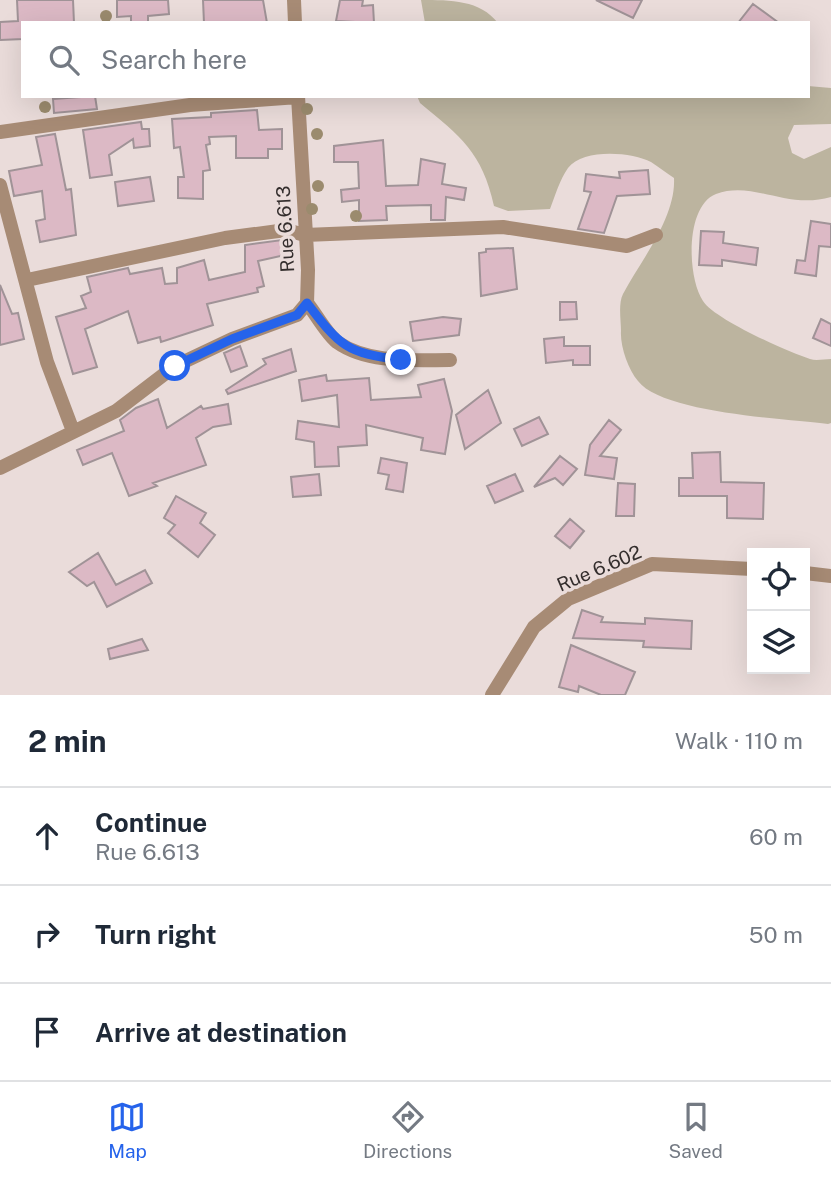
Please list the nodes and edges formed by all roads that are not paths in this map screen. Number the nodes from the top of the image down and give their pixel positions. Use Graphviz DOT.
graph roads {
  1 [pos="294,0"];
  2 [pos="295,21"];
  3 [pos="284,98"];
  4 [pos="298,98"];
  5 [pos="0,132"];
  6 [pos="0,185"];
  7 [pos="305,235"];
  8 [pos="656,235"];
  9 [pos="27,279"];
  10 [pos="307,303"];
  11 [pos="450,360"];
  12 [pos="73,432"];
  13 [pos="0,468"];
  14 [pos="747,569"];
  15 [pos="810,574"];
  16 [pos="831,576"];
  17 [pos="492,695"];
  1 -- 2 [label="street"];
  3 -- 5 [label="street"];
  4 -- 7 [label="street, Rue 6.613"];
  6 -- 9 [label="street"];
  7 -- 8 [label="street"];
  7 -- 9 [label="street"];
  7 -- 10 [label="street, Rue 6.613"];
  9 -- 12 [label="street"];
  10 -- 11 [label="street"];
  10 -- 12 [label="street"];
  12 -- 13 [label="street"];
  14 -- 17 [label="street, Rue 6.602"];
  15 -- 16 [label="street"];
}
